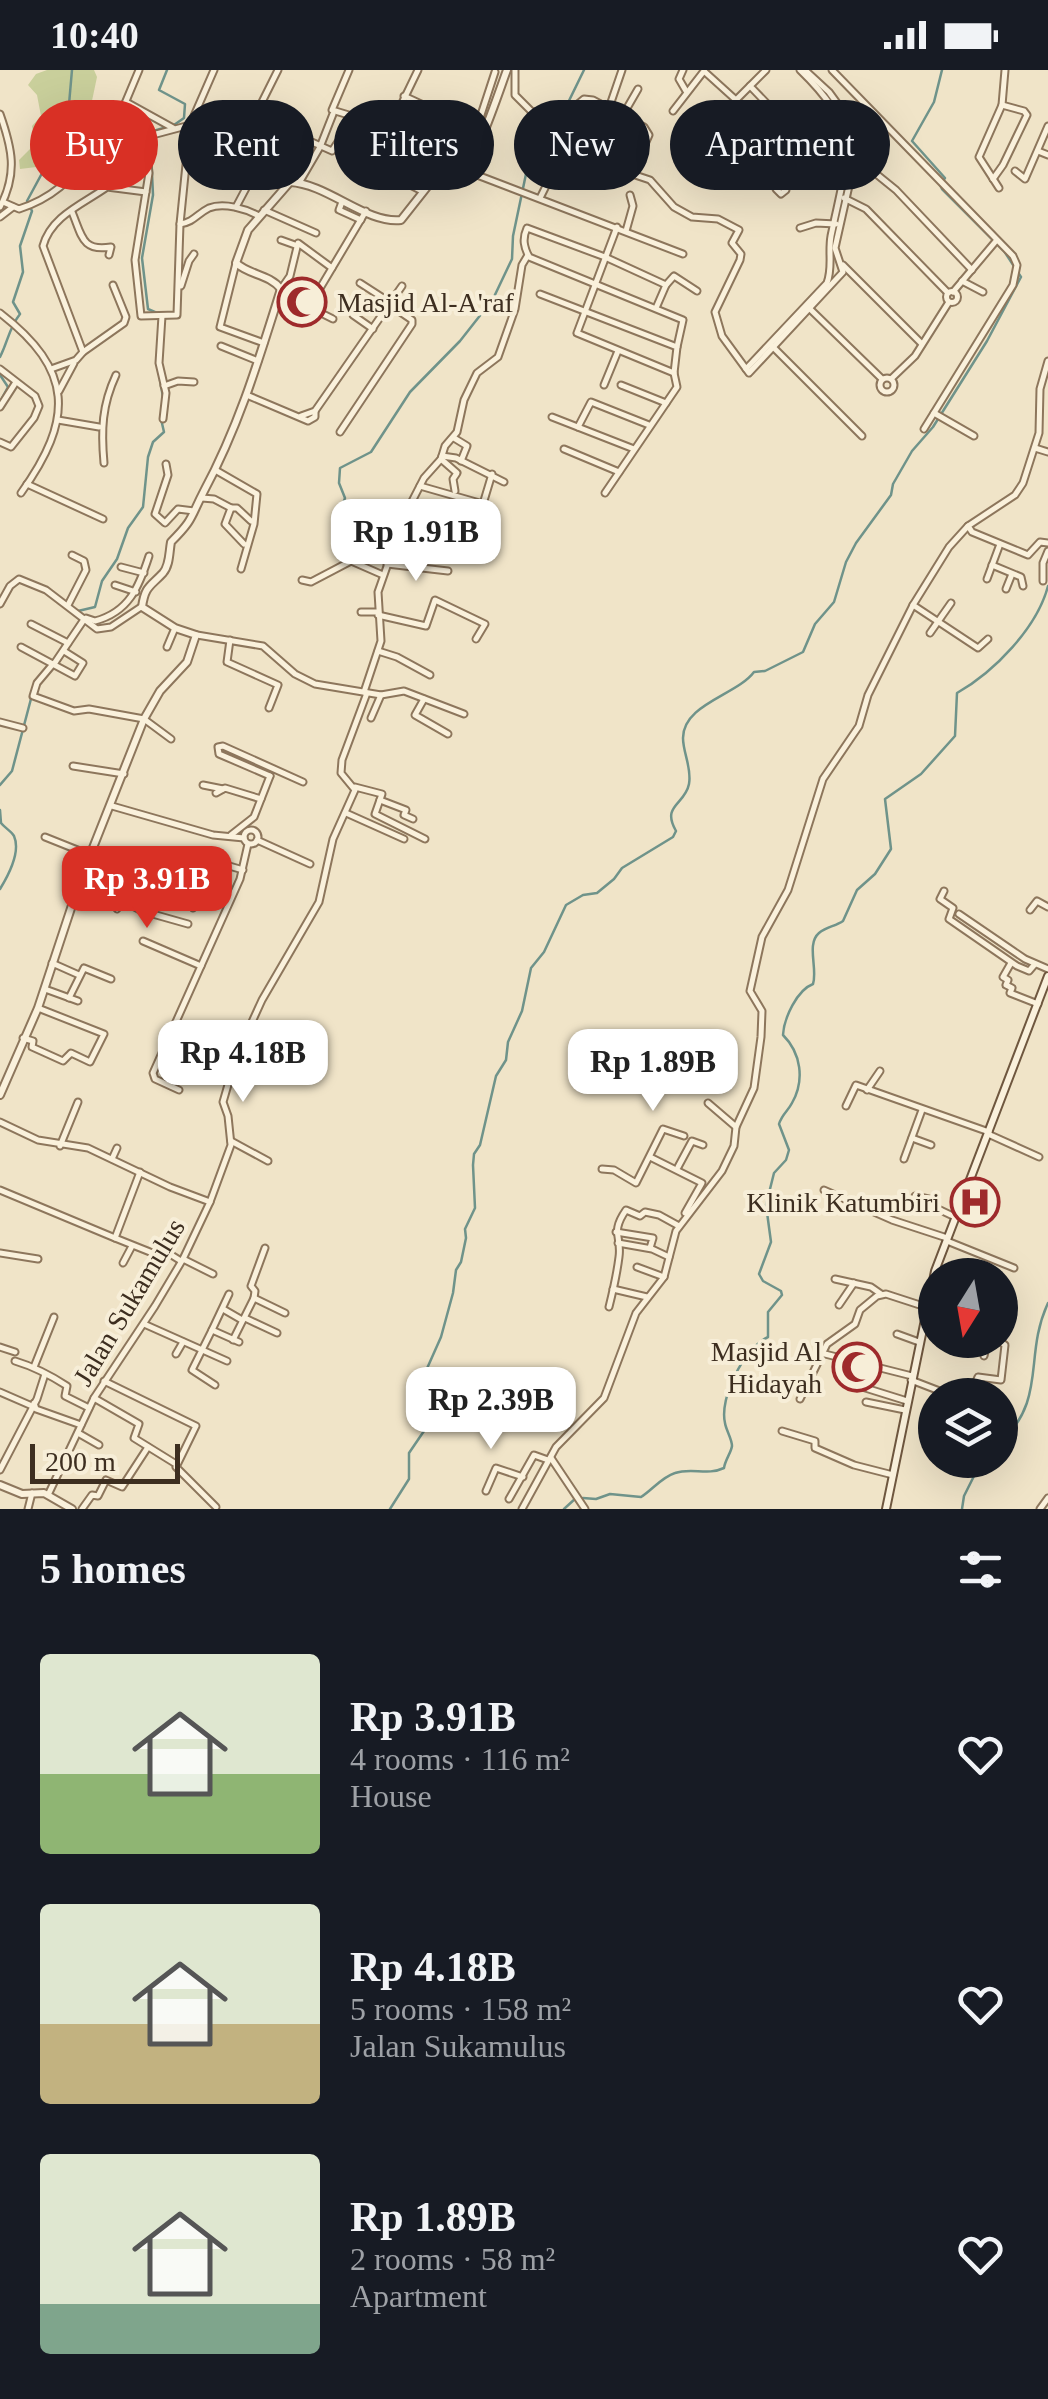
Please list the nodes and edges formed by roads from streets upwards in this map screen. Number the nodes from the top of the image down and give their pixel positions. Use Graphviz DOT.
graph roads {
  1 [pos="139,70"];
  2 [pos="214,70"];
  3 [pos="278,70"];
  4 [pos="339,70"];
  5 [pos="418,70"];
  6 [pos="515,70"];
  7 [pos="622,70"];
  8 [pos="683,70"];
  9 [pos="703,70"];
  10 [pos="766,70"];
  11 [pos="802,70"];
  12 [pos="832,70"];
  13 [pos="1005,70"];
  14 [pos="348,71"];
  15 [pos="493,71"];
  16 [pos="506,74"];
  17 [pos="750,86"];
  18 [pos="638,89"];
  19 [pos="686,91"];
  20 [pos="404,96"];
  21 [pos="127,100"];
  22 [pos="201,100"];
  23 [pos="266,100"];
  24 [pos="336,100"];
  25 [pos="402,100"];
  26 [pos="412,100"];
  27 [pos="484,100"];
  28 [pos="520,100"];
  29 [pos="612,100"];
  30 [pos="632,100"];
  31 [pos="680,100"];
  32 [pos="736,100"];
  33 [pos="763,100"];
  34 [pos="832,100"];
  35 [pos="1002,105"];
  36 [pos="494,108"];
  37 [pos="0,114"];
  38 [pos="333,114"];
  39 [pos="158,120"];
  40 [pos="178,127"];
  41 [pos="1048,127"];
  42 [pos="173,128"];
  43 [pos="158,133"];
  44 [pos="314,143"];
  45 [pos="321,146"];
  46 [pos="334,149"];
  47 [pos="1038,151"];
  48 [pos="1048,154"];
  49 [pos="314,158"];
  50 [pos="1014,171"];
  51 [pos="650,180"];
  52 [pos="992,180"];
  53 [pos="494,181"];
  54 [pos="890,186"];
  55 [pos="314,188"];
  56 [pos="999,188"];
  57 [pos="55,190"];
  58 [pos="183,190"];
  59 [pos="244,190"];
  60 [pos="281,190"];
  61 [pos="544,190"];
  62 [pos="844,190"];
  63 [pos="422,191"];
  64 [pos="146,192"];
  65 [pos="630,195"];
  66 [pos="842,197"];
  67 [pos="540,198"];
  68 [pos="343,199"];
  69 [pos="2,204"];
  70 [pos="16,208"];
  71 [pos="236,208"];
  72 [pos="72,212"];
  73 [pos="366,212"];
  74 [pos="262,213"];
  75 [pos="0,216"];
  76 [pos="361,220"];
  77 [pos="180,224"];
  78 [pos="837,224"];
  79 [pos="617,228"];
  80 [pos="800,228"];
  81 [pos="626,231"];
  82 [pos="316,233"];
  83 [pos="281,240"];
  84 [pos="997,240"];
  85 [pos="295,246"];
  86 [pos="103,248"];
  87 [pos="194,254"];
  88 [pos="683,254"];
  89 [pos="528,255"];
  90 [pos="605,257"];
  91 [pos="236,263"];
  92 [pos="843,265"];
  93 [pos="332,268"];
  94 [pos="972,270"];
  95 [pos="962,281"];
  96 [pos="360,283"];
  97 [pos="594,284"];
  98 [pos="113,285"];
  99 [pos="666,285"];
  100 [pos="402,286"];
  101 [pos="179,289"];
  102 [pos="280,290"];
  103 [pos="697,291"];
  104 [pos="983,292"];
  105 [pos="951,293"];
  106 [pos="540,294"];
  107 [pos="313,300"];
  108 [pos="390,304"];
  109 [pos="808,306"];
  110 [pos="656,308"];
  111 [pos="583,310"];
  112 [pos="3,315"];
  113 [pos="353,315"];
  114 [pos="162,316"];
  115 [pos="333,319"];
  116 [pos="0,324"];
  117 [pos="373,329"];
  118 [pos="264,343"];
  119 [pos="770,344"];
  120 [pos="922,344"];
  121 [pos="221,346"];
  122 [pos="677,346"];
  123 [pos="618,351"];
  124 [pos="83,352"];
  125 [pos="76,360"];
  126 [pos="258,361"];
  127 [pos="1048,361"];
  128 [pos="51,369"];
  129 [pos="0,370"];
  130 [pos="674,373"];
  131 [pos="116,375"];
  132 [pos="882,379"];
  133 [pos="891,379"];
  134 [pos="16,382"];
  135 [pos="194,382"];
  136 [pos="604,385"];
  137 [pos="622,385"];
  138 [pos="164,386"];
  139 [pos="59,391"];
  140 [pos="248,396"];
  141 [pos="666,403"];
  142 [pos="0,406"];
  143 [pos="934,413"];
  144 [pos="552,417"];
  145 [pos="164,419"];
  146 [pos="58,420"];
  147 [pos="1045,424"];
  148 [pos="649,426"];
  149 [pos="100,427"];
  150 [pos="578,427"];
  151 [pos="924,429"];
  152 [pos="340,432"];
  153 [pos="862,436"];
  154 [pos="974,436"];
  155 [pos="454,438"];
  156 [pos="0,442"];
  157 [pos="1035,448"];
  158 [pos="564,449"];
  159 [pos="634,449"];
  160 [pos="1048,452"];
  161 [pos="442,457"];
  162 [pos="461,461"];
  163 [pos="104,463"];
  164 [pos="166,464"];
  165 [pos="217,471"];
  166 [pos="619,472"];
  167 [pos="492,474"];
  168 [pos="504,482"];
  169 [pos="27,484"];
  170 [pos="420,486"];
  171 [pos="455,491"];
  172 [pos="21,493"];
  173 [pos="605,493"];
  174 [pos="202,498"];
  175 [pos="231,508"];
  176 [pos="197,512"];
  177 [pos="103,519"];
  178 [pos="251,521"];
  179 [pos="968,526"];
  180 [pos="1048,543"];
  181 [pos="244,544"];
  182 [pos="1000,544"];
  183 [pos="1048,552"];
  184 [pos="72,555"];
  185 [pos="149,556"];
  186 [pos="388,564"];
  187 [pos="992,566"];
  188 [pos="121,567"];
  189 [pos="241,569"];
  190 [pos="448,571"];
  191 [pos="144,573"];
  192 [pos="384,574"];
  193 [pos="1012,574"];
  194 [pos="987,579"];
  195 [pos="302,580"];
  196 [pos="1043,581"];
  197 [pos="115,586"];
  198 [pos="1023,586"];
  199 [pos="1006,589"];
  200 [pos="136,592"];
  201 [pos="951,603"];
  202 [pos="0,604"];
  203 [pos="68,605"];
  204 [pos="912,605"];
  205 [pos="142,607"];
  206 [pos="362,612"];
  207 [pos="378,613"];
  208 [pos="82,618"];
  209 [pos="938,621"];
  210 [pos="31,624"];
  211 [pos="175,628"];
  212 [pos="930,633"];
  213 [pos="196,635"];
  214 [pos="988,638"];
  215 [pos="476,639"];
  216 [pos="230,640"];
  217 [pos="68,644"];
  218 [pos="21,647"];
  219 [pos="167,647"];
  220 [pos="64,651"];
  221 [pos="378,652"];
  222 [pos="53,664"];
  223 [pos="430,676"];
  224 [pos="365,693"];
  225 [pos="381,695"];
  226 [pos="424,699"];
  227 [pos="269,708"];
  228 [pos="464,714"];
  229 [pos="371,718"];
  230 [pos="144,719"];
  231 [pos="0,722"];
  232 [pos="24,728"];
  233 [pos="448,734"];
  234 [pos="171,738"];
  235 [pos="73,766"];
  236 [pos="272,772"];
  237 [pos="124,774"];
  238 [pos="303,782"];
  239 [pos="203,784"];
  240 [pos="354,786"];
  241 [pos="261,800"];
  242 [pos="380,800"];
  243 [pos="112,806"];
  244 [pos="346,812"];
  245 [pos="413,819"];
  246 [pos="231,836"];
  247 [pos="45,838"];
  248 [pos="404,839"];
  249 [pos="424,839"];
  250 [pos="258,840"];
  251 [pos="246,841"];
  252 [pos="91,853"];
  253 [pos="310,864"];
  254 [pos="242,870"];
  255 [pos="196,880"];
  256 [pos="944,892"];
  257 [pos="77,893"];
  258 [pos="124,899"];
  259 [pos="172,902"];
  260 [pos="1048,906"];
  261 [pos="117,908"];
  262 [pos="192,908"];
  263 [pos="1030,910"];
  264 [pos="959,914"];
  265 [pos="188,924"];
  266 [pos="143,940"];
  267 [pos="1011,962"];
  268 [pos="52,964"];
  269 [pos="1035,964"];
  270 [pos="201,966"];
  271 [pos="80,975"];
  272 [pos="1048,976"];
  273 [pos="111,979"];
  274 [pos="45,989"];
  275 [pos="69,998"];
  276 [pos="78,1001"];
  277 [pos="1038,1004"];
  278 [pos="38,1008"];
  279 [pos="24,1038"];
  280 [pos="880,1070"];
  281 [pos="180,1090"];
  282 [pos="867,1090"];
  283 [pos="0,1095"];
  284 [pos="78,1102"];
  285 [pos="708,1103"];
  286 [pos="846,1106"];
  287 [pos="922,1109"];
  288 [pos="0,1122"];
  289 [pos="736,1127"];
  290 [pos="988,1133"];
  291 [pos="684,1136"];
  292 [pos="912,1138"];
  293 [pos="231,1141"];
  294 [pos="703,1145"];
  295 [pos="931,1145"];
  296 [pos="60,1146"];
  297 [pos="118,1148"];
  298 [pos="650,1156"];
  299 [pos="1039,1157"];
  300 [pos="112,1159"];
  301 [pos="904,1159"];
  302 [pos="268,1160"];
  303 [pos="602,1168"];
  304 [pos="678,1168"];
  305 [pos="140,1172"];
  306 [pos="0,1190"];
  307 [pos="824,1190"];
  308 [pos="916,1196"];
  309 [pos="210,1202"];
  310 [pos="684,1216"];
  311 [pos="955,1217"];
  312 [pos="679,1226"];
  313 [pos="616,1232"];
  314 [pos="116,1238"];
  315 [pos="946,1239"];
  316 [pos="618,1243"];
  317 [pos="132,1246"];
  318 [pos="265,1248"];
  319 [pos="650,1248"];
  320 [pos="0,1253"];
  321 [pos="669,1257"];
  322 [pos="942,1258"];
  323 [pos="991,1258"];
  324 [pos="38,1260"];
  325 [pos="182,1260"];
  326 [pos="123,1263"];
  327 [pos="637,1268"];
  328 [pos="213,1274"];
  329 [pos="664,1277"];
  330 [pos="835,1278"];
  331 [pos="854,1283"];
  332 [pos="613,1289"];
  333 [pos="229,1294"];
  334 [pos="881,1294"];
  335 [pos="647,1297"];
  336 [pos="254,1298"];
  337 [pos="839,1305"];
  338 [pos="918,1305"];
  339 [pos="609,1307"];
  340 [pos="223,1309"];
  341 [pos="285,1313"];
  342 [pos="54,1318"];
  343 [pos="244,1319"];
  344 [pos="144,1324"];
  345 [pos="212,1330"];
  346 [pos="277,1332"];
  347 [pos="897,1334"];
  348 [pos="183,1342"];
  349 [pos="918,1342"];
  350 [pos="0,1347"];
  351 [pos="918,1347"];
  352 [pos="202,1350"];
  353 [pos="15,1352"];
  354 [pos="821,1353"];
  355 [pos="176,1354"];
  356 [pos="15,1361"];
  357 [pos="226,1362"];
  358 [pos="34,1368"];
  359 [pos="45,1374"];
  360 [pos="912,1378"];
  361 [pos="104,1381"];
  362 [pos="843,1381"];
  363 [pos="918,1381"];
  364 [pos="215,1385"];
  365 [pos="0,1392"];
  366 [pos="94,1398"];
  367 [pos="800,1399"];
  368 [pos="866,1402"];
  369 [pos="33,1404"];
  370 [pos="906,1405"];
  371 [pos="90,1408"];
  372 [pos="80,1429"];
  373 [pos="782,1431"];
  374 [pos="99,1446"];
  375 [pos="148,1447"];
  376 [pos="550,1459"];
  377 [pos="176,1465"];
  378 [pos="0,1470"];
  379 [pos="892,1475"];
  380 [pos="523,1477"];
  381 [pos="0,1485"];
  382 [pos="486,1491"];
  383 [pos="32,1493"];
  384 [pos="48,1495"];
  385 [pos="1048,1498"];
  386 [pos="509,1499"];
  387 [pos="216,1507"];
  388 [pos="28,1509"];
  389 [pos="72,1509"];
  390 [pos="82,1509"];
  391 [pos="522,1509"];
  392 [pos="585,1509"];
  393 [pos="886,1509"];
  394 [pos="1040,1509"];
  1 -- 21 [label="street"];
  2 -- 22 [label="street"];
  3 -- 23 [label="street"];
  4 -- 14 [label="street"];
  5 -- 20 [label="street"];
  6 -- 28 [label="street"];
  7 -- 29 [label="street"];
  8 -- 19 [label="street"];
  9 -- 19 [label="street"];
  9 -- 32 [label="street"];
  10 -- 17 [label="street"];
  11 -- 34 [label="street"];
  12 -- 84 [label="street"];
  13 -- 35 [label="street"];
  14 -- 24 [label="street"];
  15 -- 16 [label="street"];
  15 -- 27 [label="street"];
  16 -- 36 [label="street"];
  17 -- 32 [label="street"];
  17 -- 33 [label="street"];
  18 -- 30 [label="street"];
  19 -- 31 [label="street"];
  20 -- 25 [label="street"];
  20 -- 26 [label="street"];
  35 -- 52 [label="street"];
  35 -- 52 [label="street"];
  37 -- 69 [label="street"];
  38 -- 45 [label="street"];
  39 -- 42 [label="street"];
  40 -- 42 [label="street"];
  41 -- 47 [label="street"];
  42 -- 43 [label="street"];
  44 -- 45 [label="street"];
  45 -- 46 [label="street"];
  45 -- 49 [label="street"];
  47 -- 48 [label="street"];
  47 -- 50 [label="street"];
  51 -- 119 [label="street"];
  52 -- 56 [label="street"];
  53 -- 67 [label="street"];
  54 -- 94 [label="street"];
  55 -- 68 [label="street"];
  57 -- 70 [label="street"];
  58 -- 77 [label="street"];
  59 -- 71 [label="street"];
  60 -- 74 [label="street"];
  61 -- 67 [label="street"];
  62 -- 66 [label="street"];
  63 -- 73 [label="street"];
  64 -- 72 [label="street"];
  64 -- 114 [label="street"];
  65 -- 81 [label="street"];
  66 -- 78 [label="street"];
  66 -- 105 [label="street"];
  67 -- 79 [label="street"];
  68 -- 73 [label="street"];
  68 -- 76 [label="street"];
  69 -- 70 [label="street"];
  70 -- 75 [label="street"];
  71 -- 74 [label="street"];
  71 -- 77 [label="street"];
  72 -- 86 [label="street"];
  72 -- 124 [label="street"];
  73 -- 76 [label="street"];
  74 -- 82 [label="street"];
  74 -- 91 [label="street"];
  76 -- 93 [label="street"];
  77 -- 101 [label="street"];
  78 -- 80 [label="street"];
  78 -- 92 [label="street"];
  78 -- 109 [label="street"];
  79 -- 81 [label="street"];
  79 -- 90 [label="street"];
  81 -- 88 [label="street"];
  83 -- 85 [label="street"];
  84 -- 94 [label="street"];
  84 -- 143 [label="street"];
  85 -- 93 [label="street"];
  85 -- 102 [label="street"];
  87 -- 101 [label="street"];
  89 -- 90 [label="street"];
  89 -- 97 [label="street"];
  89 -- 155 [label="street"];
  90 -- 97 [label="street"];
  90 -- 99 [label="street"];
  91 -- 102 [label="street"];
  91 -- 118 [label="street"];
  92 -- 109 [label="street"];
  92 -- 120 [label="street"];
  93 -- 107 [label="street"];
  94 -- 95 [label="street"];
  95 -- 104 [label="street"];
  95 -- 105 [label="street"];
  96 -- 108 [label="street"];
  97 -- 110 [label="street"];
  97 -- 111 [label="street"];
  98 -- 124 [label="street"];
  99 -- 103 [label="street"];
  99 -- 110 [label="street"];
  100 -- 108 [label="street"];
  101 -- 114 [label="street"];
  102 -- 107 [label="street"];
  102 -- 118 [label="street"];
  105 -- 120 [label="street"];
  106 -- 111 [label="street"];
  107 -- 115 [label="street"];
  108 -- 117 [label="street"];
  108 -- 152 [label="street"];
  109 -- 119 [label="street"];
  109 -- 132 [label="street"];
  110 -- 122 [label="street"];
  111 -- 122 [label="street"];
  111 -- 123 [label="street"];
  112 -- 116 [label="street"];
  112 -- 128 [label="street"];
  113 -- 117 [label="street"];
  114 -- 138 [label="street"];
  117 -- 140 [label="street"];
  118 -- 126 [label="street"];
  119 -- 153 [label="street"];
  120 -- 133 [label="street"];
  121 -- 126 [label="street"];
  122 -- 130 [label="street"];
  123 -- 130 [label="street"];
  123 -- 136 [label="street"];
  124 -- 125 [label="street"];
  125 -- 128 [label="street"];
  125 -- 139 [label="street"];
  126 -- 140 [label="street"];
  127 -- 147 [label="street"];
  128 -- 139 [label="street"];
  129 -- 134 [label="street"];
  130 -- 141 [label="street"];
  131 -- 149 [label="street"];
  132 -- 133 [label="street"];
  132 -- 133 [label="street"];
  134 -- 142 [label="street"];
  134 -- 156 [label="street"];
  135 -- 138 [label="street"];
  137 -- 141 [label="street"];
  138 -- 145 [label="street"];
  139 -- 146 [label="street"];
  140 -- 165 [label="street"];
  141 -- 148 [label="street"];
  143 -- 151 [label="street"];
  143 -- 154 [label="street"];
  144 -- 150 [label="street"];
  146 -- 149 [label="street"];
  146 -- 169 [label="street"];
  147 -- 157 [label="street"];
  148 -- 150 [label="street"];
  148 -- 159 [label="street"];
  149 -- 163 [label="street"];
  150 -- 159 [label="street"];
  155 -- 161 [label="street"];
  155 -- 162 [label="street"];
  157 -- 160 [label="street"];
  157 -- 179 [label="street"];
  158 -- 166 [label="street"];
  159 -- 166 [label="street"];
  161 -- 162 [label="street"];
  161 -- 170 [label="street"];
  161 -- 171 [label="street"];
  162 -- 167 [label="street"];
  164 -- 176 [label="street"];
  165 -- 174 [label="street"];
  165 -- 189 [label="street"];
  166 -- 173 [label="street"];
  167 -- 168 [label="street"];
  167 -- 170 [label="street"];
  169 -- 172 [label="street"];
  169 -- 177 [label="street"];
  170 -- 186 [label="street"];
  174 -- 175 [label="street"];
  174 -- 176 [label="street"];
  175 -- 178 [label="street"];
  175 -- 181 [label="street"];
  176 -- 205 [label="street"];
  179 -- 182 [label="street"];
  179 -- 204 [label="street"];
  180 -- 182 [label="street"];
  182 -- 187 [label="street"];
  183 -- 196 [label="street"];
  184 -- 203 [label="street"];
  185 -- 191 [label="street"];
  186 -- 190 [label="street"];
  186 -- 192 [label="street"];
  187 -- 193 [label="street"];
  187 -- 194 [label="street"];
  188 -- 191 [label="street"];
  191 -- 200 [label="street"];
  192 -- 195 [label="street"];
  192 -- 207 [label="street"];
  193 -- 198 [label="street"];
  193 -- 199 [label="street"];
  197 -- 200 [label="street"];
  200 -- 208 [label="street"];
  201 -- 209 [label="street"];
  202 -- 203 [label="street"];
  203 -- 208 [label="street"];
  204 -- 209 [label="street"];
  204 -- 289 [label="street"];
  205 -- 208 [label="street"];
  205 -- 211 [label="street"];
  206 -- 207 [label="street"];
  207 -- 215 [label="street"];
  207 -- 221 [label="street"];
  208 -- 217 [label="street"];
  209 -- 212 [label="street"];
  209 -- 214 [label="street"];
  210 -- 217 [label="street"];
  211 -- 213 [label="street"];
  211 -- 219 [label="street"];
  213 -- 216 [label="street"];
  213 -- 230 [label="street"];
  216 -- 224 [label="street"];
  216 -- 227 [label="street"];
  217 -- 220 [label="street"];
  218 -- 222 [label="street"];
  220 -- 222 [label="street"];
  220 -- 222 [label="street"];
  221 -- 223 [label="street"];
  221 -- 224 [label="street"];
  222 -- 230 [label="street"];
  224 -- 225 [label="street"];
  224 -- 240 [label="street, Jalan Sukamulus"];
  225 -- 226 [label="street"];
  225 -- 229 [label="street"];
  226 -- 228 [label="street"];
  226 -- 233 [label="street"];
  230 -- 234 [label="street"];
  230 -- 237 [label="street"];
  231 -- 232 [label="street"];
  235 -- 237 [label="street"];
  236 -- 236 [label="street"];
  236 -- 238 [label="street"];
  236 -- 241 [label="street"];
  237 -- 243 [label="street"];
  239 -- 241 [label="street"];
  240 -- 242 [label="street"];
  240 -- 244 [label="street, Jalan Sukamulus"];
  241 -- 246 [label="street"];
  242 -- 245 [label="street"];
  242 -- 249 [label="street"];
  243 -- 246 [label="street"];
  243 -- 252 [label="street"];
  244 -- 248 [label="street"];
  244 -- 293 [label="street, Jalan Sukamulus"];
  246 -- 251 [label="street"];
  247 -- 252 [label="street"];
  250 -- 251 [label="street"];
  250 -- 251 [label="street"];
  250 -- 253 [label="street"];
  251 -- 254 [label="street"];
  252 -- 257 [label="street"];
  252 -- 258 [label="street"];
  254 -- 255 [label="street"];
  254 -- 270 [label="street"];
  255 -- 259 [label="street"];
  255 -- 262 [label="street"];
  256 -- 267 [label="street"];
  257 -- 258 [label="street"];
  257 -- 268 [label="street"];
  258 -- 261 [label="street"];
  258 -- 265 [label="street"];
  260 -- 263 [label="street"];
  264 -- 269 [label="street"];
  266 -- 270 [label="street"];
  267 -- 269 [label="street"];
  267 -- 277 [label="street"];
  268 -- 271 [label="street"];
  268 -- 274 [label="street"];
  269 -- 272 [label="street"];
  270 -- 281 [label="street"];
  271 -- 273 [label="street"];
  271 -- 275 [label="street"];
  272 -- 277 [label="street"];
  274 -- 275 [label="street"];
  274 -- 278 [label="street"];
  275 -- 276 [label="street"];
  277 -- 290 [label="street"];
  278 -- 279 [label="street"];
  278 -- 279 [label="street"];
  279 -- 283 [label="street"];
  280 -- 282 [label="street"];
  282 -- 286 [label="street"];
  282 -- 287 [label="street"];
  284 -- 296 [label="street"];
  285 -- 289 [label="street"];
  287 -- 290 [label="street"];
  287 -- 292 [label="street"];
  288 -- 296 [label="street"];
  289 -- 310 [label="street"];
  290 -- 299 [label="street"];
  290 -- 311 [label="street"];
  291 -- 298 [label="street"];
  292 -- 295 [label="street"];
  292 -- 301 [label="street"];
  293 -- 302 [label="street"];
  293 -- 309 [label="street, Jalan Sukamulus"];
  294 -- 304 [label="street"];
  296 -- 300 [label="street"];
  297 -- 300 [label="street"];
  298 -- 303 [label="street"];
  298 -- 304 [label="street"];
  300 -- 305 [label="street"];
  304 -- 310 [label="street"];
  305 -- 309 [label="street"];
  305 -- 314 [label="street"];
  306 -- 314 [label="street"];
  307 -- 315 [label="street"];
  308 -- 311 [label="street"];
  309 -- 325 [label="street, Jalan Sukamulus"];
  310 -- 312 [label="street"];
  311 -- 315 [label="street"];
  312 -- 313 [label="street"];
  312 -- 321 [label="street"];
  313 -- 316 [label="street"];
  313 -- 319 [label="street"];
  314 -- 317 [label="street"];
  315 -- 322 [label="street"];
  315 -- 323 [label="street"];
  316 -- 319 [label="street"];
  316 -- 332 [label="street"];
  317 -- 325 [label="street"];
  317 -- 326 [label="street"];
  318 -- 336 [label="street"];
  319 -- 321 [label="street"];
  320 -- 324 [label="street"];
  321 -- 329 [label="street"];
  325 -- 328 [label="street"];
  325 -- 344 [label="street, Jalan Sukamulus"];
  327 -- 329 [label="street"];
  329 -- 335 [label="street"];
  330 -- 331 [label="street"];
  331 -- 334 [label="street"];
  331 -- 337 [label="street"];
  332 -- 335 [label="street"];
  332 -- 339 [label="street"];
  333 -- 340 [label="street"];
  334 -- 338 [label="street"];
  334 -- 354 [label="street"];
  335 -- 376 [label="street"];
  336 -- 341 [label="street"];
  336 -- 343 [label="street"];
  340 -- 343 [label="street"];
  340 -- 345 [label="street"];
  342 -- 358 [label="street"];
  343 -- 345 [label="street"];
  343 -- 346 [label="street"];
  344 -- 348 [label="street"];
  344 -- 361 [label="street, Jalan Sukamulus"];
  345 -- 352 [label="street"];
  347 -- 349 [label="street"];
  348 -- 352 [label="street"];
  348 -- 355 [label="street"];
  350 -- 353 [label="street"];
  351 -- 360 [label="street"];
  352 -- 357 [label="street"];
  352 -- 364 [label="street"];
  354 -- 360 [label="street"];
  354 -- 367 [label="street"];
  356 -- 358 [label="street"];
  358 -- 359 [label="street"];
  359 -- 369 [label="street"];
  359 -- 371 [label="street"];
  360 -- 363 [label="street"];
  360 -- 370 [label="street"];
  361 -- 366 [label="street, Jalan Sukamulus"];
  361 -- 377 [label="street"];
  362 -- 370 [label="street"];
  365 -- 369 [label="street"];
  366 -- 371 [label="street, Jalan Sukamulus"];
  366 -- 375 [label="street"];
  368 -- 370 [label="street"];
  369 -- 372 [label="street"];
  369 -- 378 [label="street"];
  370 -- 379 [label="street"];
  371 -- 372 [label="street, Jalan Sukamulus"];
  372 -- 374 [label="street"];
  372 -- 384 [label="street, Jalan Sukamulus"];
  373 -- 379 [label="street"];
  375 -- 377 [label="street"];
  375 -- 390 [label="street"];
  376 -- 380 [label="street"];
  376 -- 391 [label="street"];
  376 -- 392 [label="street"];
  377 -- 387 [label="street"];
  379 -- 393 [label="street"];
  380 -- 382 [label="street"];
  380 -- 386 [label="street"];
  381 -- 383 [label="street"];
  383 -- 384 [label="street"];
  383 -- 388 [label="street"];
  384 -- 389 [label="street"];
  385 -- 394 [label="street"];
}
